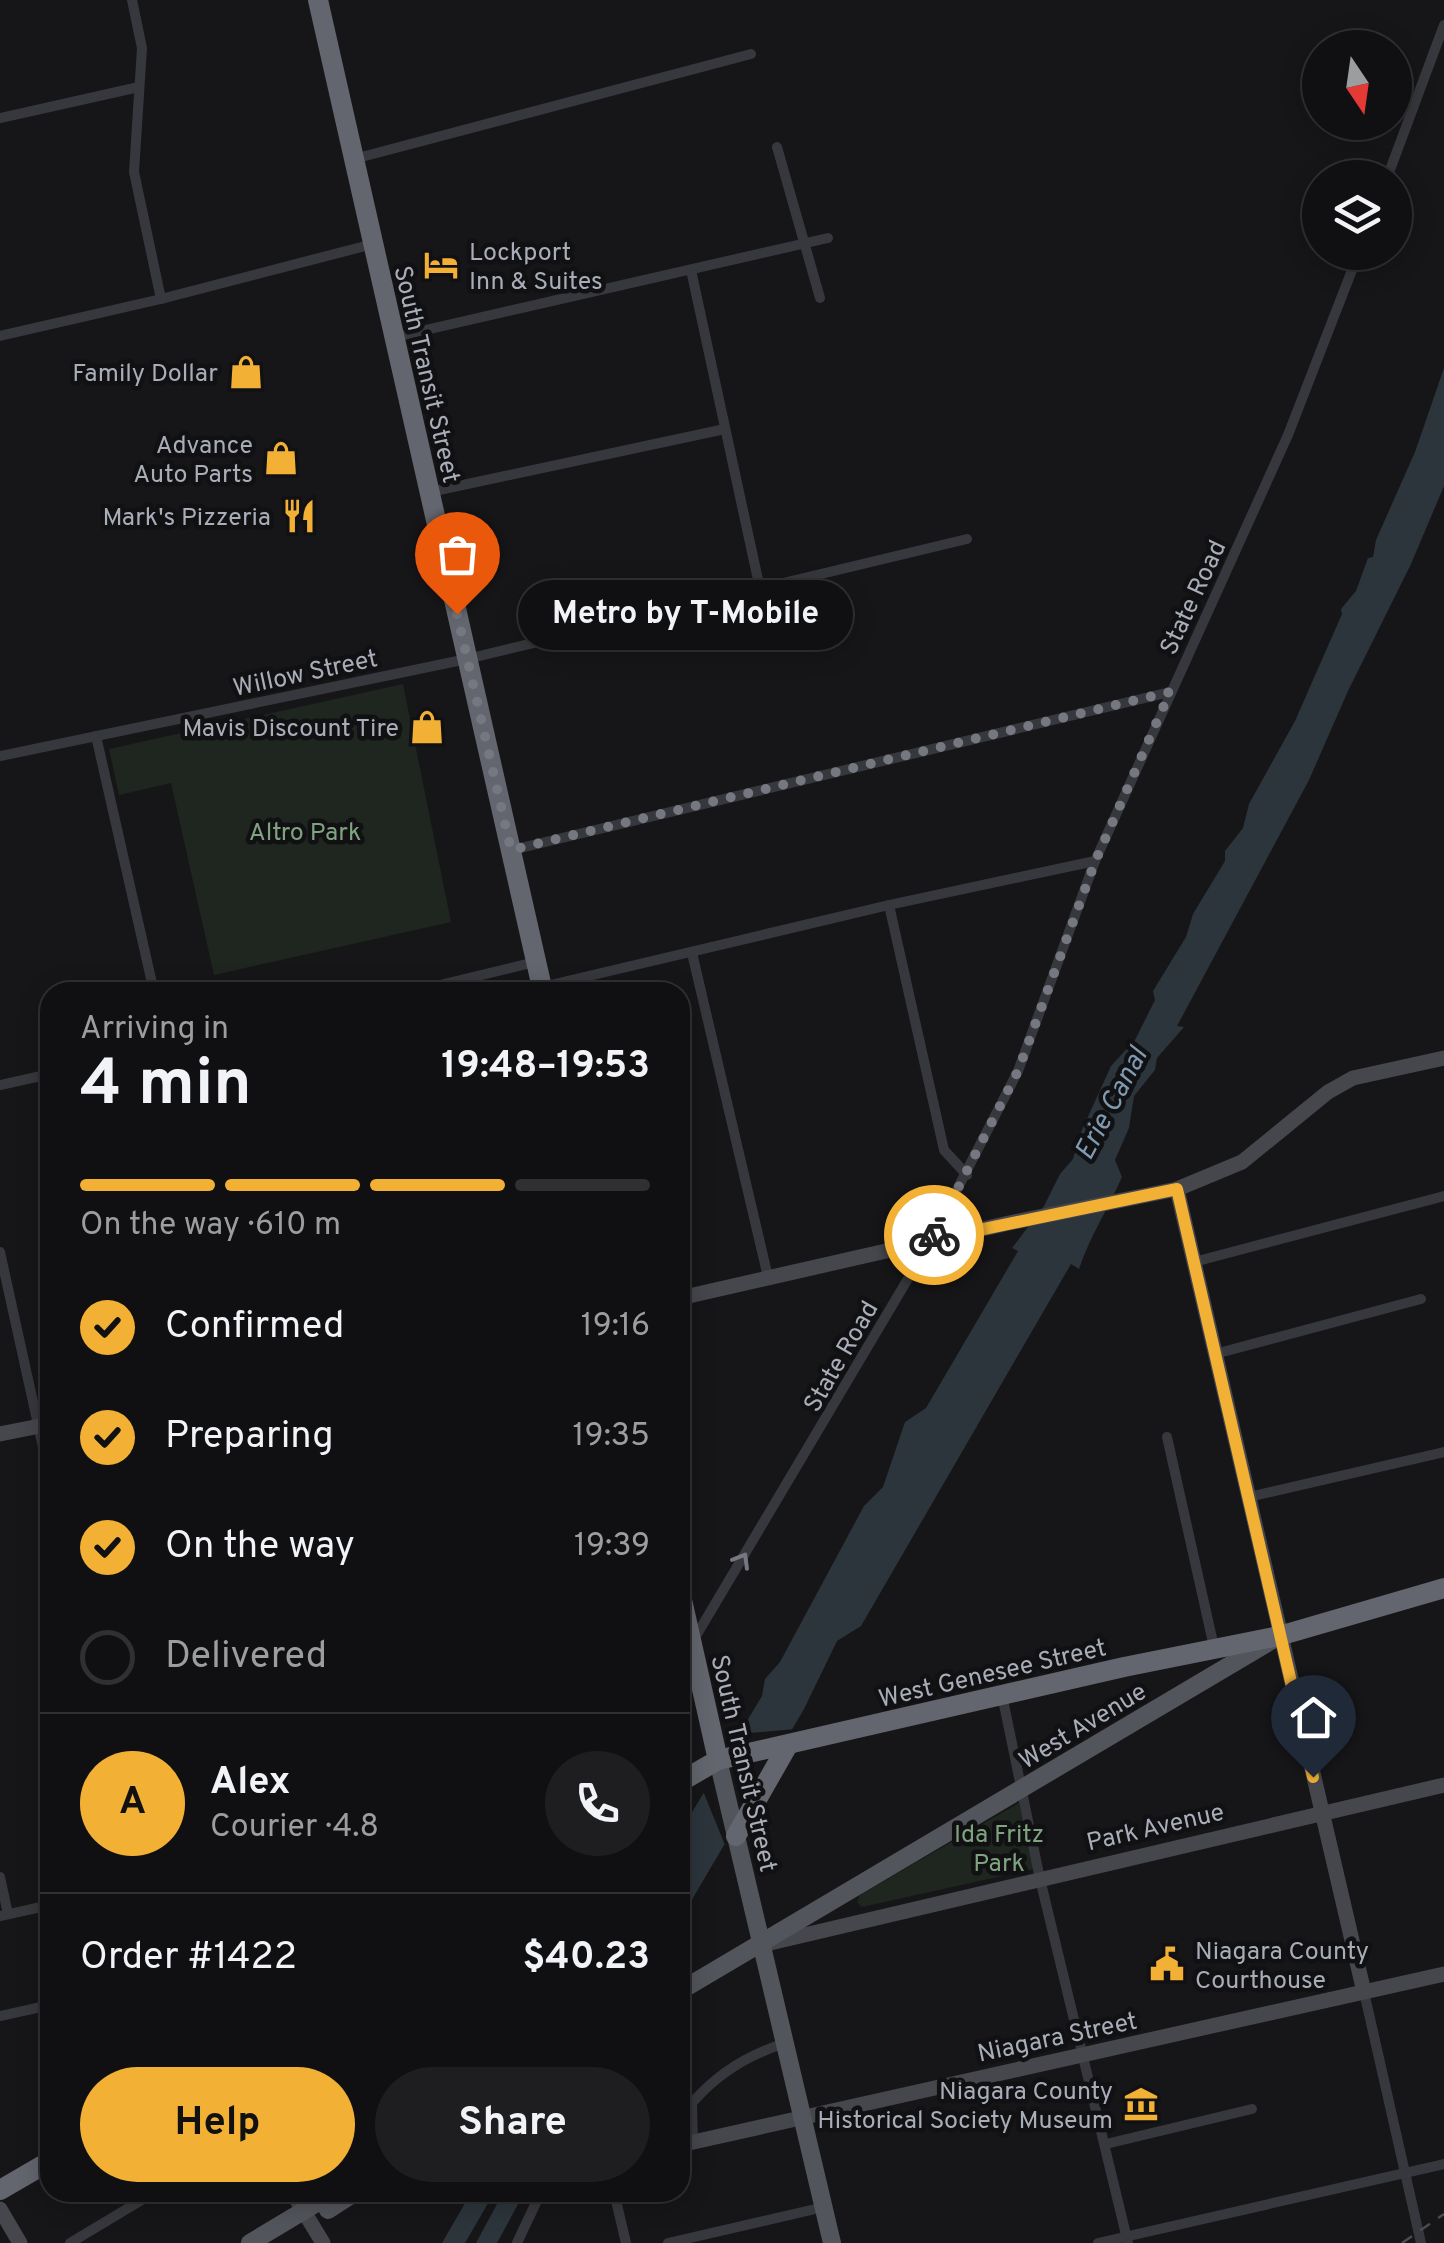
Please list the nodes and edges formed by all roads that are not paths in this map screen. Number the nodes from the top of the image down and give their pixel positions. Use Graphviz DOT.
graph roads {
  1 [pos="318,0"];
  2 [pos="132,1"];
  3 [pos="1444,25"];
  4 [pos="751,54"];
  5 [pos="139,87"];
  6 [pos="0,118"];
  7 [pos="777,147"];
  8 [pos="354,159"];
  9 [pos="1394,160"];
  10 [pos="828,238"];
  11 [pos="373,244"];
  12 [pos="802,244"];
  13 [pos="691,270"];
  14 [pos="1352,270"];
  15 [pos="820,298"];
  16 [pos="161,300"];
  17 [pos="0,336"];
  18 [pos="394,337"];
  19 [pos="725,429"];
  20 [pos="429,492"];
  21 [pos="967,539"];
  22 [pos="760,589"];
  23 [pos="467,659"];
  24 [pos="1170,692"];
  25 [pos="96,736"];
  26 [pos="0,756"];
  27 [pos="511,850"];
  28 [pos="1095,862"];
  29 [pos="889,906"];
  30 [pos="692,952"];
  31 [pos="536,962"];
  32 [pos="152,982"];
  33 [pos="453,982"];
  34 [pos="541,982"];
  35 [pos="574,982"];
  36 [pos="1444,1058"];
  37 [pos="40,1076"];
  38 [pos="0,1085"];
  39 [pos="967,1175"];
  40 [pos="1177,1189"];
  41 [pos="1444,1196"];
  42 [pos="931,1240"];
  43 [pos="0,1252"];
  44 [pos="1194,1262"];
  45 [pos="768,1278"];
  46 [pos="690,1296"];
  47 [pos="1421,1299"];
  48 [pos="1215,1354"];
  49 [pos="40,1409"];
  50 [pos="40,1426"];
  51 [pos="0,1434"];
  52 [pos="1167,1437"];
  53 [pos="1444,1452"];
  54 [pos="1249,1497"];
  55 [pos="1444,1588"];
  56 [pos="690,1635"];
  57 [pos="1279,1636"];
  58 [pos="692,1644"];
  59 [pos="1214,1647"];
  60 [pos="690,1686"];
  61 [pos="1002,1694"];
  62 [pos="795,1744"];
  63 [pos="720,1761"];
  64 [pos="690,1766"];
  65 [pos="690,1777"];
  66 [pos="1444,1785"];
  67 [pos="1022,1790"];
  68 [pos="1322,1812"];
  69 [pos="737,1842"];
  70 [pos="0,1877"];
  71 [pos="1040,1879"];
  72 [pos="40,1907"];
  73 [pos="4,1915"];
  74 [pos="762,1945"];
  75 [pos="1444,1974"];
  76 [pos="690,1986"];
  77 [pos="1364,1992"];
  78 [pos="40,2007"];
  79 [pos="0,2016"];
  80 [pos="786,2043"];
  81 [pos="1083,2056"];
  82 [pos="1252,2109"];
  83 [pos="804,2116"];
  84 [pos="690,2117"];
  85 [pos="690,2143"];
  86 [pos="1106,2144"];
  87 [pos="1444,2164"];
  88 [pos="40,2167"];
  89 [pos="1405,2174"];
  90 [pos="0,2190"];
  91 [pos="138,2202"];
  92 [pos="298,2202"];
  93 [pos="323,2202"];
  94 [pos="336,2202"];
  95 [pos="536,2202"];
  96 [pos="616,2202"];
  97 [pos="824,2208"];
  98 [pos="0,2209"];
  99 [pos="307,2216"];
  100 [pos="1127,2240"];
  101 [pos="20,2243"];
  102 [pos="70,2243"];
  103 [pos="250,2243"];
  104 [pos="272,2243"];
  105 [pos="323,2243"];
  106 [pos="517,2243"];
  107 [pos="626,2243"];
  108 [pos="668,2243"];
  109 [pos="832,2243"];
  110 [pos="1098,2243"];
  111 [pos="1422,2243"];
  1 -- 8 [label="highway, South Transit Street"];
  2 -- 5 [label="street"];
  3 -- 9 [label="street"];
  4 -- 8 [label="street"];
  5 -- 6 [label="street"];
  5 -- 16 [label="street"];
  7 -- 12 [label="street"];
  8 -- 11 [label="highway, South Transit Street"];
  10 -- 12 [label="street"];
  11 -- 16 [label="street"];
  11 -- 18 [label="highway, South Transit Street"];
  12 -- 13 [label="street"];
  12 -- 15 [label="street"];
  13 -- 18 [label="street"];
  13 -- 19 [label="street"];
  14 -- 24 [label="street, State Road"];
  16 -- 17 [label="street"];
  18 -- 20 [label="highway, South Transit Street"];
  19 -- 20 [label="street"];
  19 -- 22 [label="street"];
  20 -- 23 [label="highway, South Transit Street"];
  21 -- 22 [label="street, Willow Street"];
  22 -- 23 [label="street, Willow Street"];
  23 -- 25 [label="street, Willow Street"];
  23 -- 27 [label="highway, South Transit Street"];
  24 -- 27 [label="street"];
  24 -- 28 [label="street, State Road"];
  25 -- 26 [label="street, Willow Street"];
  25 -- 32 [label="street"];
  27 -- 31 [label="highway, South Transit Street"];
  28 -- 29 [label="street"];
  28 -- 39 [label="street, State Road"];
  29 -- 30 [label="street"];
  29 -- 39 [label="street"];
  30 -- 35 [label="street"];
  30 -- 45 [label="street"];
  31 -- 33 [label="street"];
  31 -- 34 [label="highway, South Transit Street"];
  36 -- 40 [label="street"];
  37 -- 38 [label="street"];
  39 -- 42 [label="street, State Road"];
  40 -- 42 [label="street"];
  40 -- 44 [label="street"];
  41 -- 44 [label="street"];
  42 -- 45 [label="street"];
  58 -- 42 [label="street, State Road, one-way"];
  43 -- 49 [label="street"];
  44 -- 48 [label="street"];
  45 -- 46 [label="street"];
  47 -- 48 [label="street"];
  48 -- 54 [label="street"];
  50 -- 51 [label="street"];
  52 -- 59 [label="street"];
  53 -- 54 [label="street"];
  54 -- 57 [label="street"];
  55 -- 57 [label="highway, West Avenue"];
  56 -- 58 [label="highway, South Transit Street"];
  57 -- 59 [label="highway, West Genesee Street"];
  57 -- 67 [label="main road, West Avenue"];
  57 -- 68 [label="street"];
  58 -- 60 [label="highway, South Transit Street"];
  59 -- 61 [label="highway, West Genesee Street"];
  60 -- 63 [label="highway, South Transit Street"];
  61 -- 62 [label="highway, West Genesee Street"];
  61 -- 67 [label="street"];
  62 -- 63 [label="highway, West Genesee Street"];
  62 -- 69 [label="highway"];
  63 -- 64 [label="street"];
  63 -- 65 [label="highway, West Genesee Street"];
  63 -- 69 [label="main road, South Transit Street"];
  66 -- 68 [label="street, Park Avenue"];
  67 -- 71 [label="street"];
  67 -- 74 [label="main road, West Avenue"];
  68 -- 71 [label="street, Park Avenue"];
  68 -- 77 [label="street"];
  69 -- 74 [label="main road, South Transit Street"];
  70 -- 73 [label="street"];
  71 -- 74 [label="street, Park Avenue"];
  71 -- 81 [label="street"];
  72 -- 73 [label="street"];
  74 -- 76 [label="main road, West Avenue"];
  74 -- 80 [label="main road, South Transit Street"];
  75 -- 77 [label="street, Niagara Street"];
  77 -- 81 [label="street, Niagara Street"];
  77 -- 89 [label="street"];
  78 -- 79 [label="street"];
  80 -- 83 [label="main road, South Transit Street"];
  80 -- 84 [label="street"];
  81 -- 83 [label="street, Niagara Street"];
  81 -- 86 [label="street"];
  82 -- 86 [label="street"];
  83 -- 85 [label="street, Niagara Street"];
  83 -- 97 [label="main road, South Transit Street"];
  86 -- 100 [label="street"];
  87 -- 89 [label="street"];
  88 -- 90 [label="highway"];
  89 -- 100 [label="street"];
  89 -- 111 [label="street"];
  91 -- 102 [label="street"];
  92 -- 99 [label="street"];
  93 -- 99 [label="main road"];
  94 -- 99 [label="main road"];
  95 -- 106 [label="street"];
  96 -- 107 [label="street"];
  97 -- 108 [label="street"];
  97 -- 109 [label="main road, South Transit Street"];
  98 -- 101 [label="street"];
  99 -- 103 [label="main road"];
  99 -- 104 [label="main road"];
  99 -- 105 [label="street"];
  100 -- 110 [label="street"];
}
